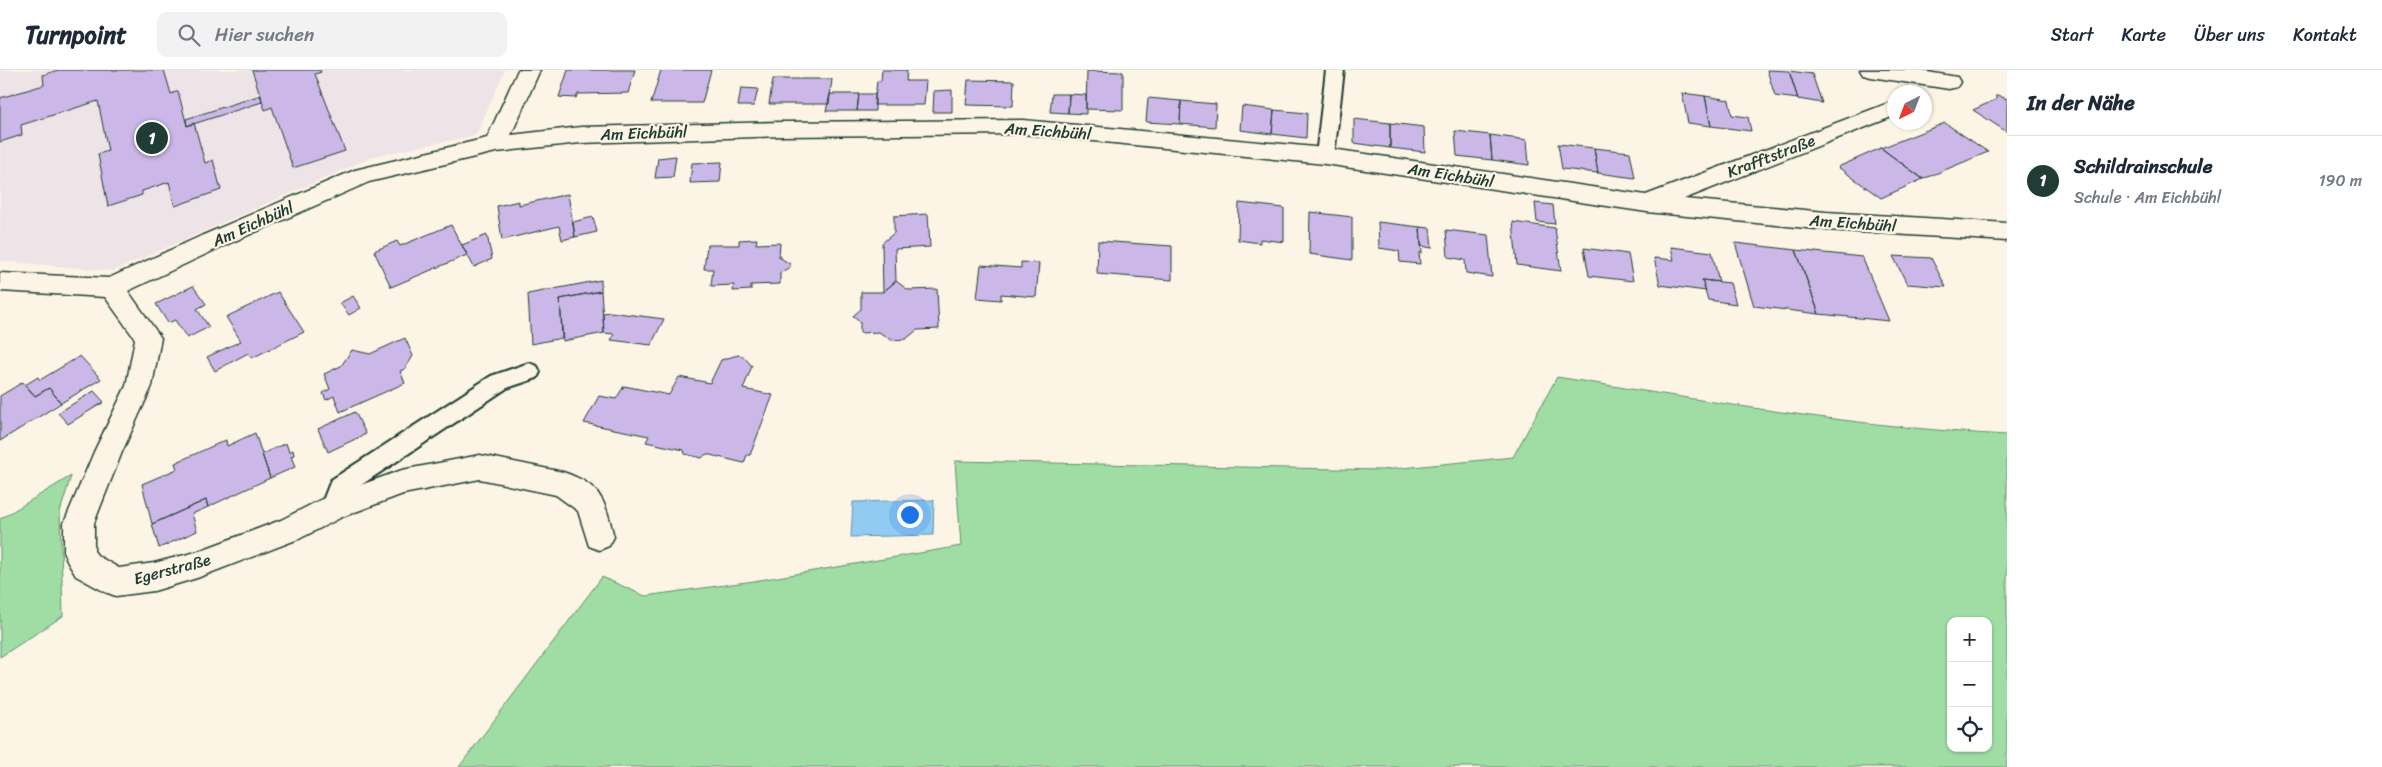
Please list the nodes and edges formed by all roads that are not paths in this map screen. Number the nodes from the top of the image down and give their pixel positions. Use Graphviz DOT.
graph roads {
  1 [pos="529,70"];
  2 [pos="1335,70"];
  3 [pos="1871,70"];
  4 [pos="1969,70"];
  5 [pos="1949,82"];
  6 [pos="1932,92"];
  7 [pos="1887,111"];
  8 [pos="496,144"];
  9 [pos="1325,156"];
  10 [pos="1647,204"];
  11 [pos="2007,232"];
  12 [pos="0,282"];
  13 [pos="112,288"];
  14 [pos="529,372"];
  15 [pos="332,508"];
  16 [pos="599,537"];
  1 -- 8 [label="street"];
  2 -- 9 [label="lane"];
  3 -- 5 [label="street"];
  4 -- 5 [label="street"];
  5 -- 6 [label="street"];
  7 -- 10 [label="street, Krafftstraße"];
  8 -- 9 [label="street, Am Eichbühl"];
  8 -- 13 [label="street, Am Eichbühl"];
  9 -- 10 [label="street, Am Eichbühl"];
  10 -- 11 [label="street, Am Eichbühl"];
  12 -- 13 [label="street"];
  13 -- 15 [label="street, Egerstraße"];
  14 -- 15 [label="lane"];
  15 -- 16 [label="street, Egerstraße"];
}
